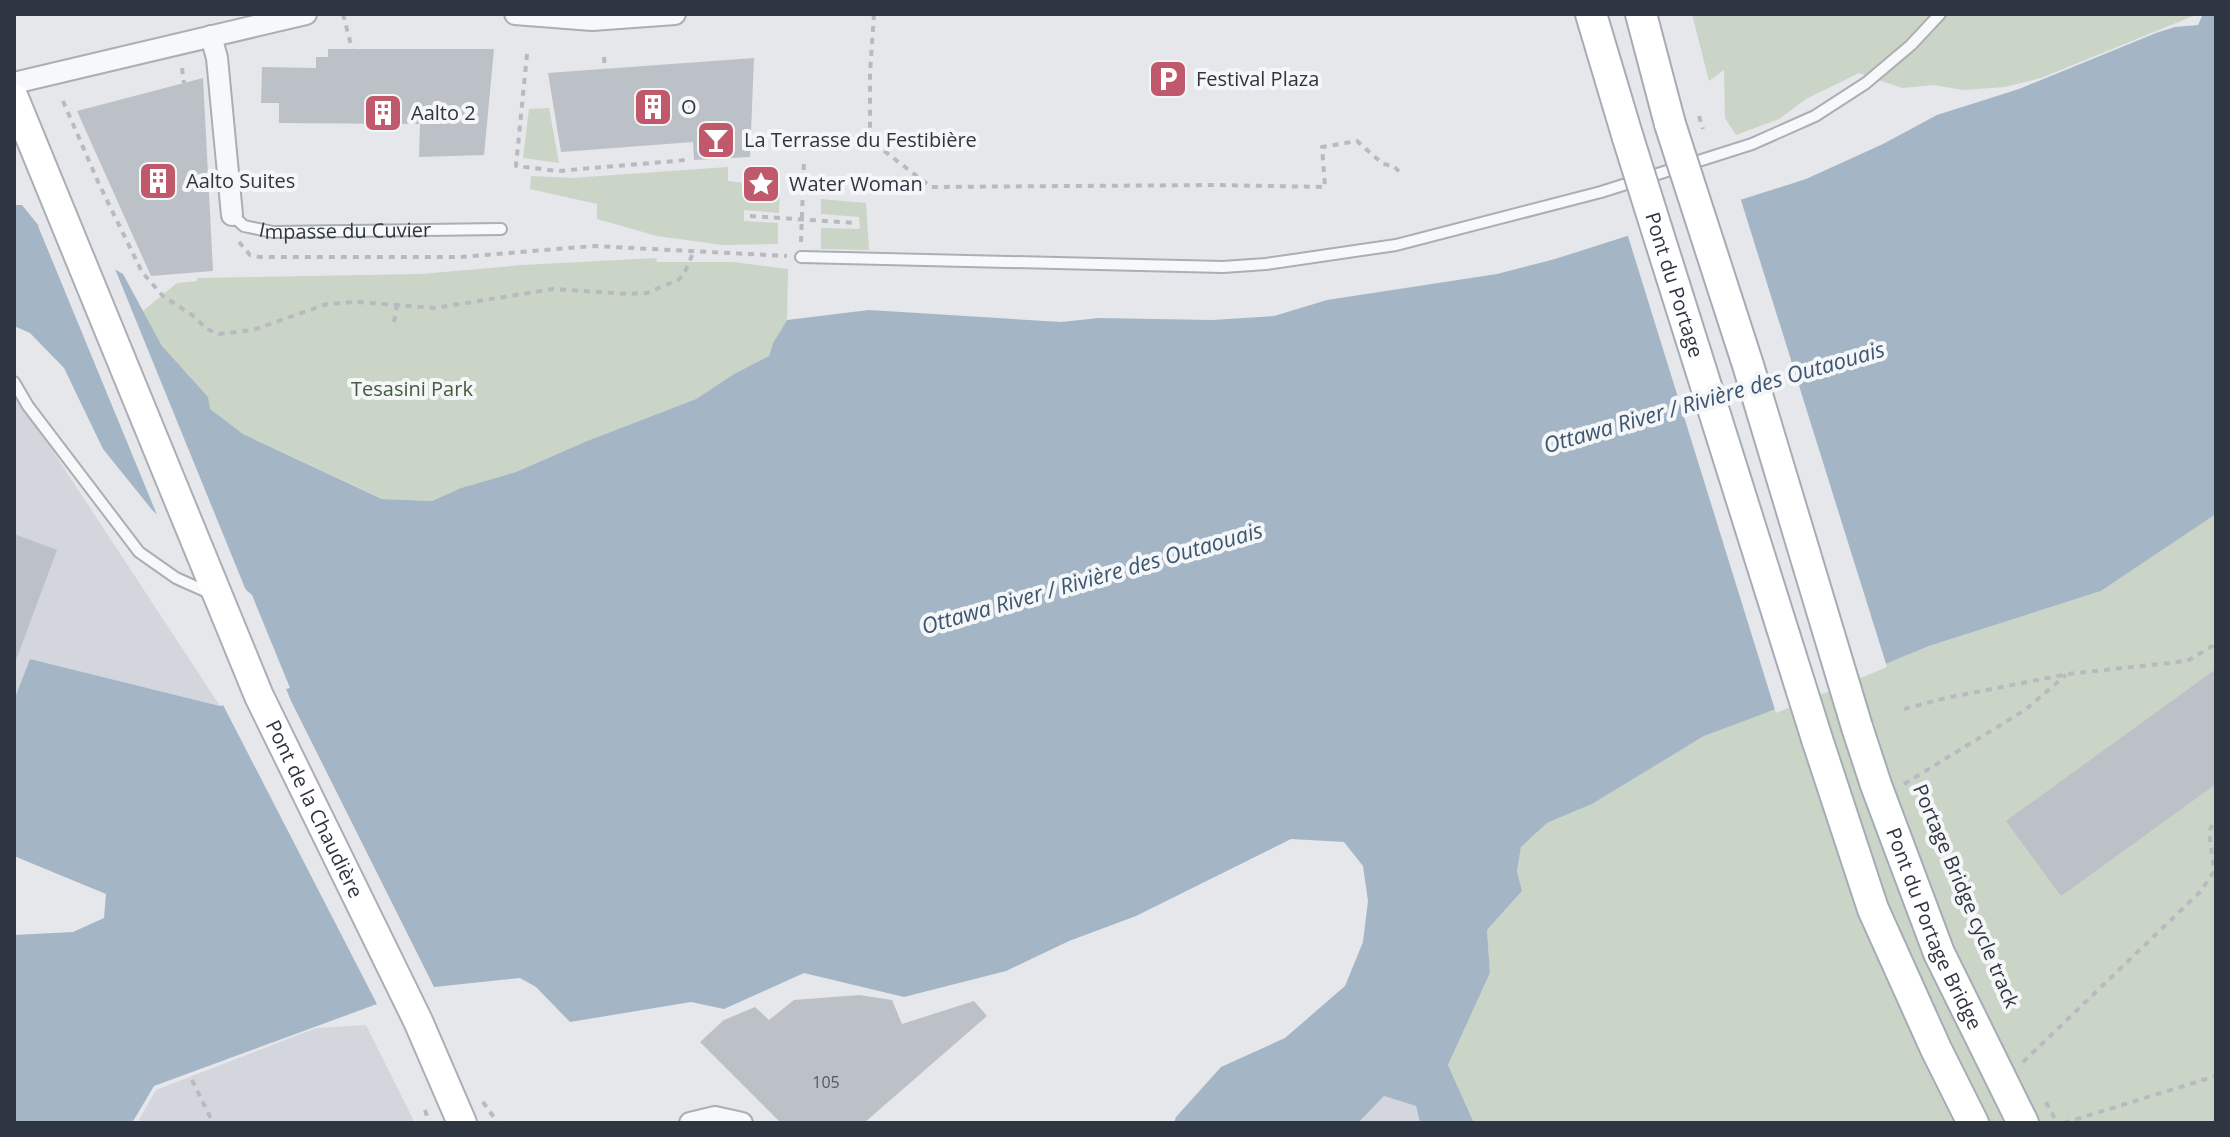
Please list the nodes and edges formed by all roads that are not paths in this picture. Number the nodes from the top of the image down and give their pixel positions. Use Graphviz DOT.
graph roads {
  1 [pos="306,14"];
  2 [pos="515,14"];
  3 [pos="675,14"];
  4 [pos="1591,14"];
  5 [pos="1641,14"];
  6 [pos="1940,14"];
  7 [pos="211,36"];
  8 [pos="14,83"];
  9 [pos="14,98"];
  10 [pos="232,215"];
  11 [pos="501,229"];
  12 [pos="801,257"];
  13 [pos="14,382"];
  14 [pos="218,597"];
  15 [pos="462,1123"];
  16 [pos="690,1123"];
  17 [pos="742,1123"];
  18 [pos="1973,1123"];
  19 [pos="2023,1123"];
  1 -- 7 [label="street"];
  2 -- 3 [label="street"];
  4 -- 18 [label="main road, Pont du Portage, bridge"];
  5 -- 19 [label="main road, Pont du Portage Bridge, bridge"];
  6 -- 12 [label="lane"];
  7 -- 8 [label="street"];
  7 -- 10 [label="street, Impasse du Cuvier"];
  9 -- 14 [label="main road, Pont de la Chaudière"];
  10 -- 11 [label="lane, Impasse du Cuvier"];
  13 -- 14 [label="lane"];
  14 -- 15 [label="main road, Pont de la Chaudière"];
  16 -- 17 [label="street"];
}
